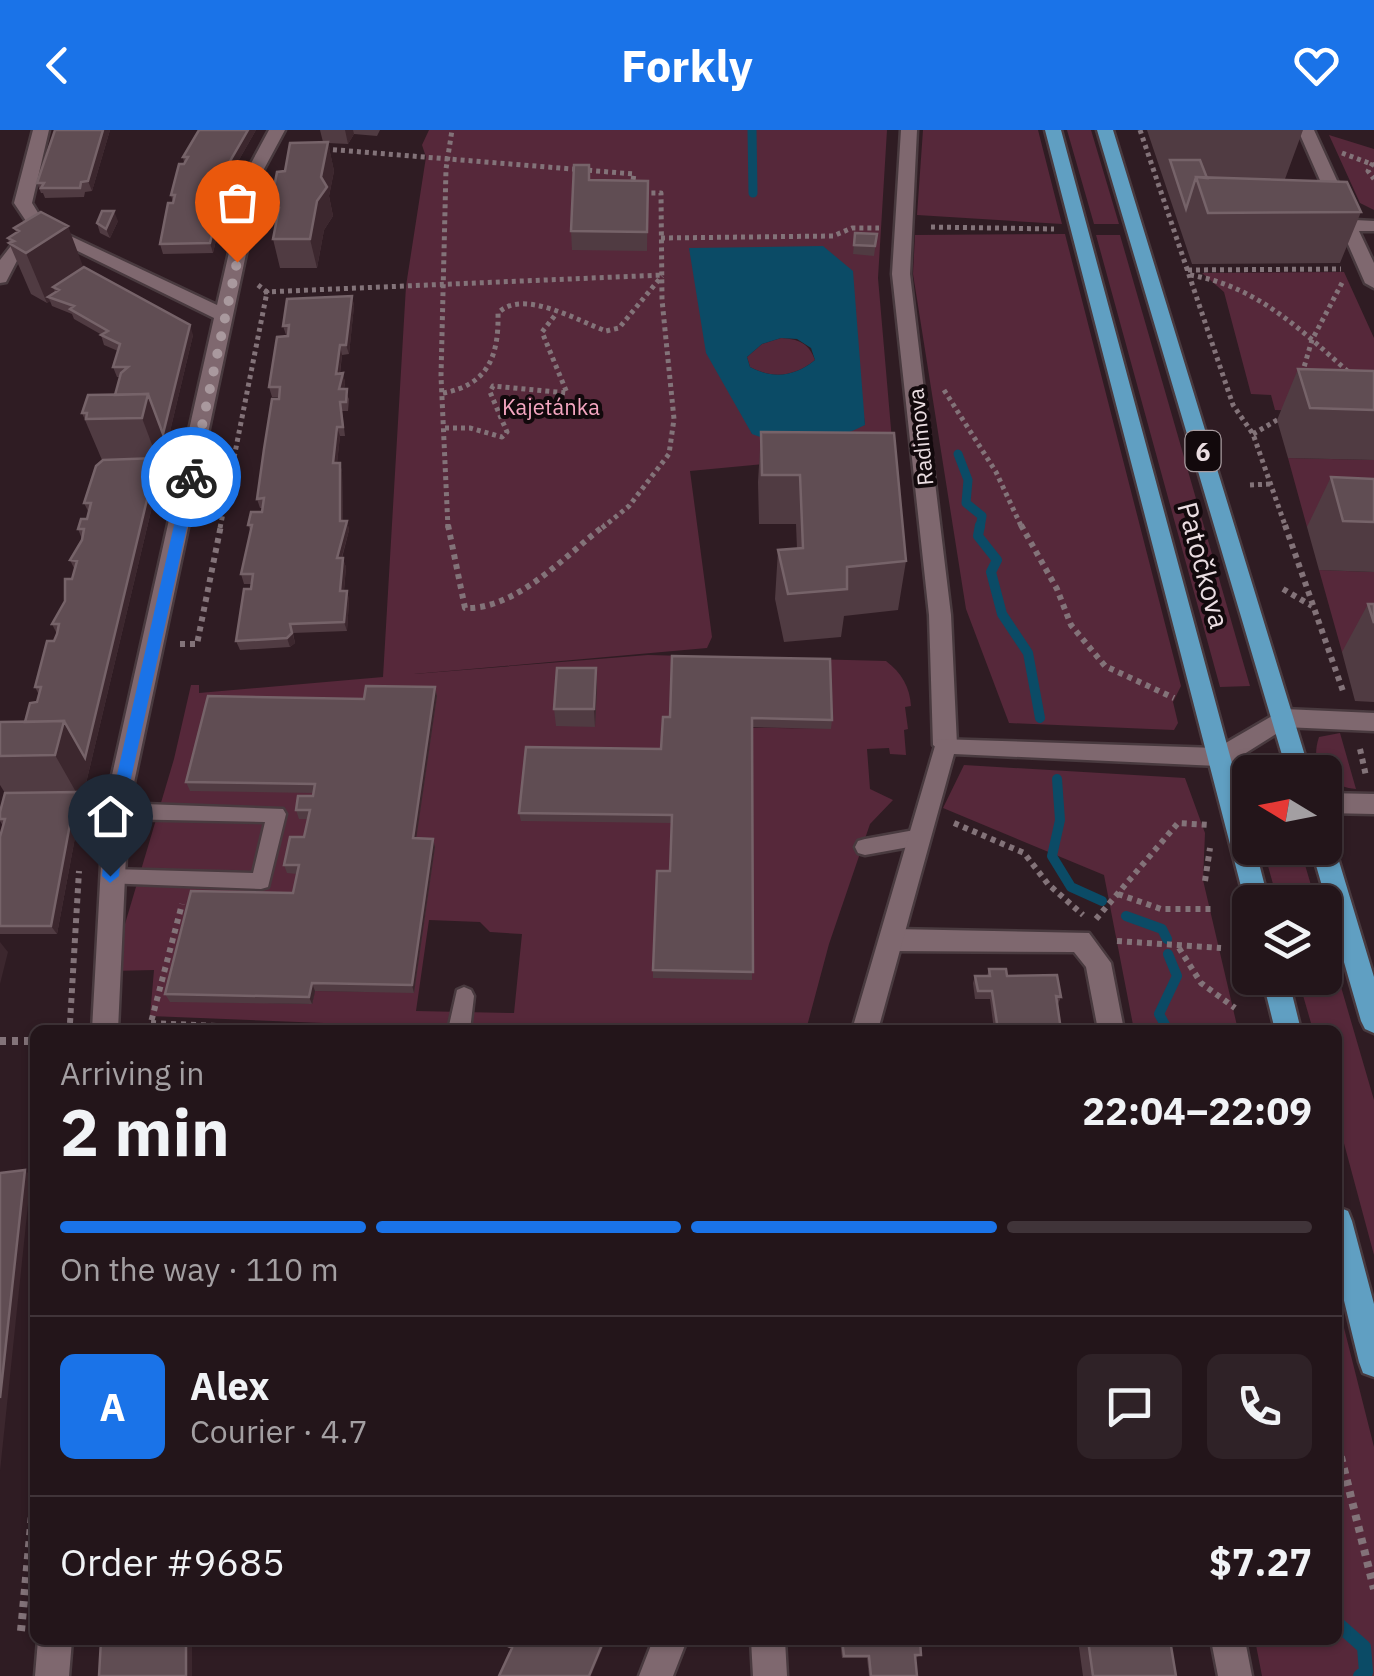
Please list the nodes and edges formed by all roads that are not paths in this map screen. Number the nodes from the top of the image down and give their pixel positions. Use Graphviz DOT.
graph roads {
  1 [pos="41,130"];
  2 [pos="277,130"];
  3 [pos="908,130"];
  4 [pos="1053,130"];
  5 [pos="1105,130"];
  6 [pos="1306,130"];
  7 [pos="37,225"];
  8 [pos="1348,226"];
  9 [pos="1374,226"];
  10 [pos="0,278"];
  11 [pos="1374,283"];
  12 [pos="226,316"];
  13 [pos="1284,718"];
  14 [pos="1365,728"];
  15 [pos="945,745"];
  16 [pos="1294,755"];
  17 [pos="1222,757"];
  18 [pos="1232,762"];
  19 [pos="1372,798"];
  20 [pos="1342,801"];
  21 [pos="116,810"];
  22 [pos="922,827"];
  23 [pos="865,847"];
  24 [pos="1327,865"];
  25 [pos="110,876"];
  26 [pos="1253,885"];
  27 [pos="894,940"];
  28 [pos="1280,995"];
  29 [pos="464,996"];
  30 [pos="1374,1021"];
  31 [pos="105,1025"];
  32 [pos="460,1025"];
  33 [pos="867,1025"];
  34 [pos="1110,1025"];
  35 [pos="1287,1025"];
  36 [pos="1342,1237"];
  37 [pos="1374,1362"];
  38 [pos="55,1645"];
  39 [pos="668,1645"];
  40 [pos="768,1645"];
  41 [pos="1229,1645"];
  42 [pos="52,1676"];
  43 [pos="656,1676"];
  44 [pos="770,1676"];
  45 [pos="1235,1676"];
  1 -- 7 [label="street"];
  2 -- 12 [label="street"];
  3 -- 15 [label="street, Radimova"];
  4 -- 17 [label="main road, Patočkova / 6"];
  5 -- 13 [label="main road, Patočkova / 6"];
  6 -- 8 [label="street"];
  7 -- 10 [label="street"];
  7 -- 12 [label="street"];
  8 -- 9 [label="street"];
  8 -- 11 [label="street"];
  12 -- 21 [label="street"];
  13 -- 14 [label="street"];
  13 -- 16 [label="main road, Patočkova / 6"];
  13 -- 17 [label="street"];
  15 -- 17 [label="street"];
  15 -- 22 [label="street, Radimova"];
  17 -- 18 [label="street"];
  17 -- 26 [label="main road, Patočkova / 6"];
  19 -- 20 [label="street"];
  21 -- 25 [label="street"];
  21 -- 25 [label="lane"];
  22 -- 23 [label="lane"];
  22 -- 27 [label="street, Radimova"];
  24 -- 30 [label="main road"];
  25 -- 31 [label="street"];
  27 -- 33 [label="street, Radimova"];
  27 -- 34 [label="street"];
  28 -- 35 [label="main road"];
  29 -- 32 [label="lane"];
  36 -- 37 [label="main road"];
  38 -- 42 [label="street"];
  39 -- 43 [label="street"];
  40 -- 44 [label="street"];
  41 -- 45 [label="street"];
}
